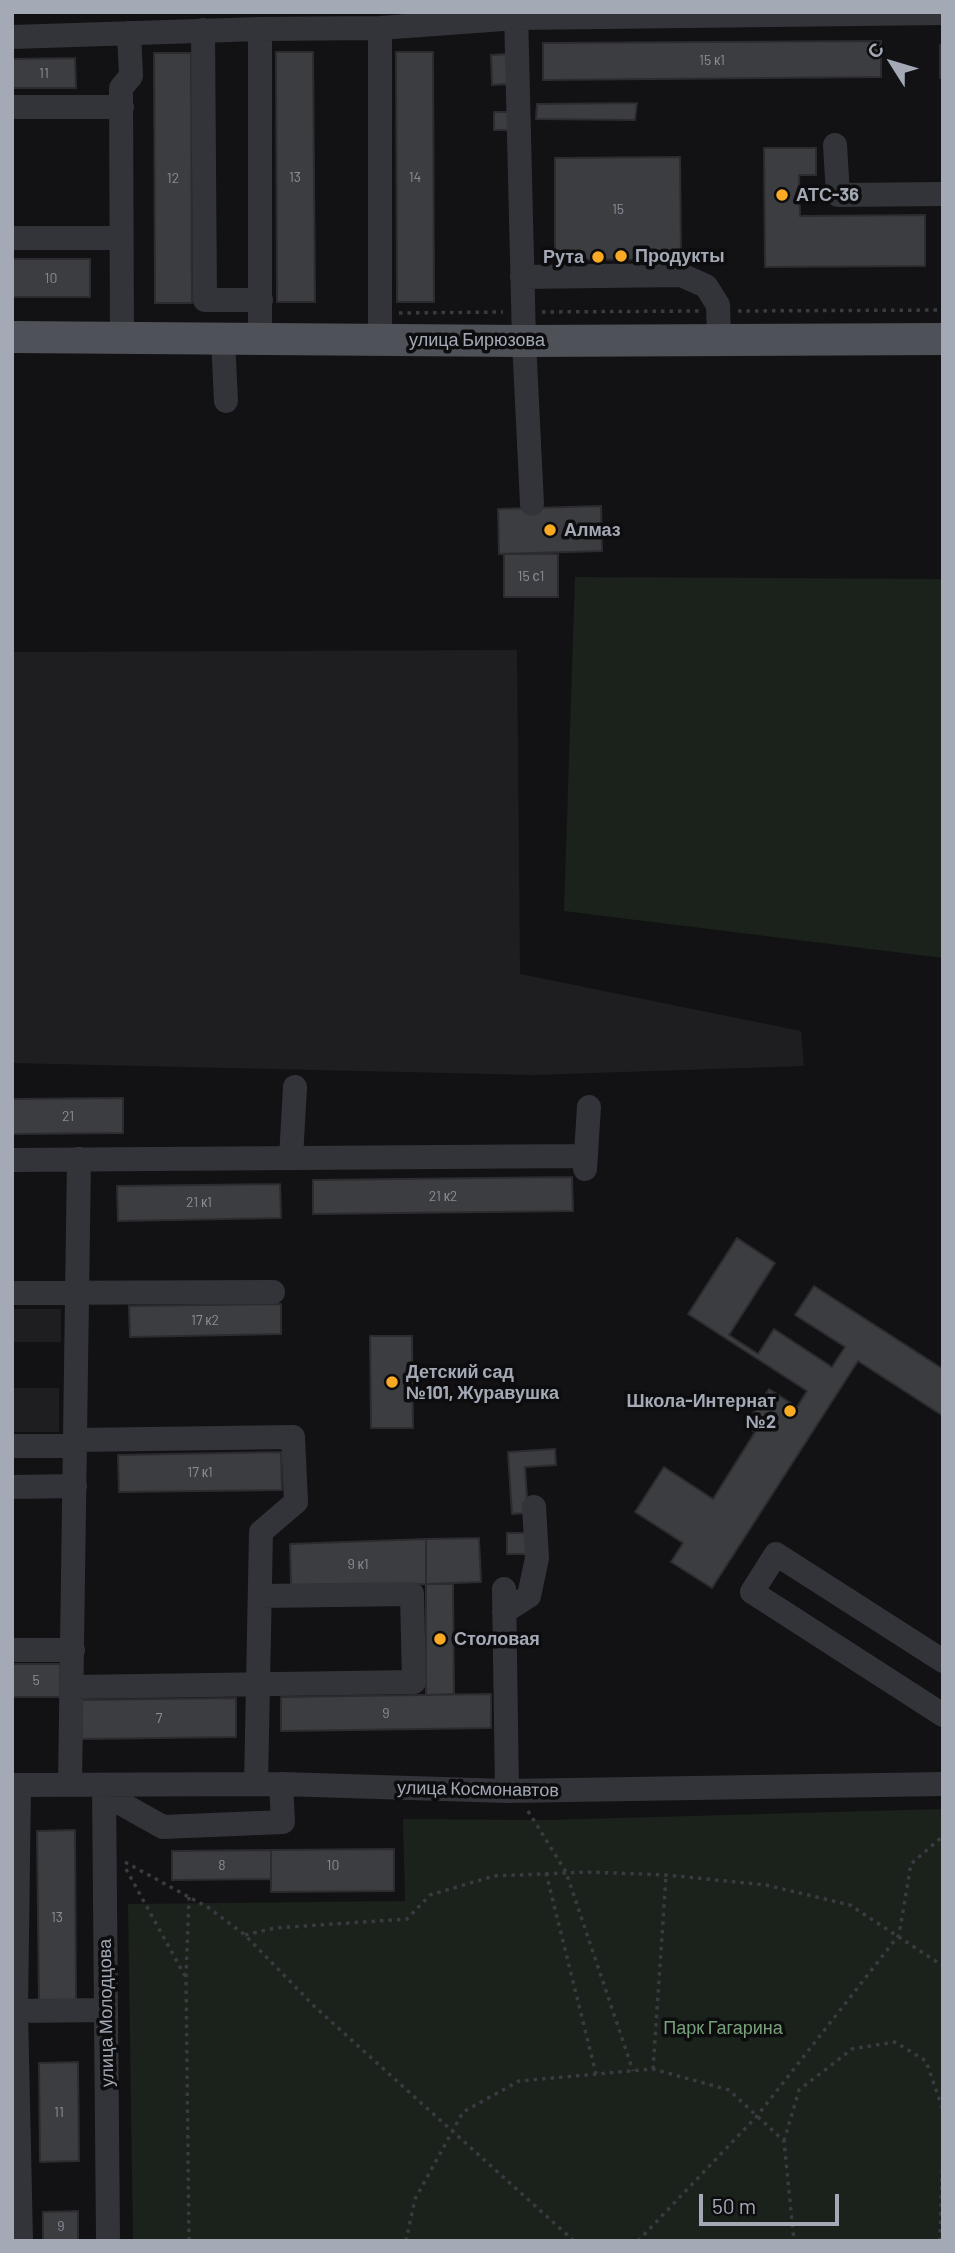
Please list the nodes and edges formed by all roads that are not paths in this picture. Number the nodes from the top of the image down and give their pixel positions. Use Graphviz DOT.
graph roads {
  1 [pos="943,13"];
  2 [pos="517,15"];
  3 [pos="380,28"];
  4 [pos="260,29"];
  5 [pos="203,30"];
  6 [pos="129,33"];
  7 [pos="12,37"];
  8 [pos="12,107"];
  9 [pos="122,107"];
  10 [pos="835,145"];
  11 [pos="943,194"];
  12 [pos="121,238"];
  13 [pos="12,239"];
  14 [pos="522,277"];
  15 [pos="261,300"];
  16 [pos="380,326"];
  17 [pos="719,326"];
  18 [pos="524,327"];
  19 [pos="12,337"];
  20 [pos="122,338"];
  21 [pos="223,339"];
  22 [pos="260,339"];
  23 [pos="943,340"];
  24 [pos="226,401"];
  25 [pos="531,504"];
  26 [pos="295,1087"];
  27 [pos="589,1107"];
  28 [pos="292,1158"];
  29 [pos="79,1159"];
  30 [pos="12,1160"];
  31 [pos="273,1292"];
  32 [pos="12,1293"];
  33 [pos="78,1293"];
  34 [pos="76,1443"];
  35 [pos="12,1446"];
  36 [pos="75,1486"];
  37 [pos="12,1487"];
  38 [pos="534,1507"];
  39 [pos="260,1596"];
  40 [pos="12,1650"];
  41 [pos="72,1650"];
  42 [pos="943,1661"];
  43 [pos="258,1685"];
  44 [pos="72,1687"];
  45 [pos="943,1715"];
  46 [pos="269,1784"];
  47 [pos="943,1784"];
  48 [pos="16,1785"];
  49 [pos="70,1785"];
  50 [pos="104,1790"];
  51 [pos="511,1791"];
  52 [pos="15,1877"];
  53 [pos="106,2010"];
  54 [pos="14,2011"];
  55 [pos="15,2087"];
  56 [pos="15,2156"];
  57 [pos="21,2241"];
  58 [pos="108,2241"];
  1 -- 2 [label="street"];
  2 -- 3 [label="street"];
  2 -- 14 [label="street"];
  3 -- 4 [label="street"];
  3 -- 16 [label="street"];
  4 -- 5 [label="street"];
  4 -- 15 [label="street"];
  5 -- 6 [label="street"];
  5 -- 15 [label="street"];
  6 -- 7 [label="street"];
  6 -- 9 [label="street"];
  8 -- 9 [label="street"];
  9 -- 12 [label="street"];
  10 -- 11 [label="street"];
  12 -- 13 [label="street"];
  12 -- 20 [label="street"];
  14 -- 17 [label="street"];
  14 -- 18 [label="street"];
  15 -- 22 [label="street"];
  16 -- 18 [label="main road, улица Бирюзова"];
  16 -- 22 [label="main road, улица Бирюзова"];
  17 -- 18 [label="main road, улица Бирюзова"];
  17 -- 23 [label="main road, улица Бирюзова"];
  18 -- 25 [label="street"];
  19 -- 20 [label="main road, улица Бирюзова"];
  20 -- 21 [label="main road, улица Бирюзова"];
  21 -- 22 [label="main road, улица Бирюзова"];
  21 -- 24 [label="street"];
  26 -- 28 [label="street"];
  27 -- 28 [label="street"];
  28 -- 29 [label="street"];
  29 -- 30 [label="street"];
  29 -- 33 [label="street"];
  31 -- 33 [label="street"];
  32 -- 33 [label="street"];
  33 -- 34 [label="street"];
  34 -- 35 [label="street"];
  34 -- 36 [label="street"];
  34 -- 39 [label="street"];
  36 -- 37 [label="street"];
  36 -- 41 [label="street"];
  38 -- 51 [label="street"];
  39 -- 43 [label="street"];
  39 -- 43 [label="street"];
  40 -- 41 [label="street"];
  41 -- 44 [label="street"];
  42 -- 45 [label="street"];
  43 -- 44 [label="street"];
  43 -- 46 [label="street"];
  44 -- 49 [label="street"];
  46 -- 50 [label="street, улица Космонавтов"];
  46 -- 50 [label="street"];
  46 -- 51 [label="street, улица Космонавтов"];
  47 -- 51 [label="street, улица Космонавтов"];
  48 -- 49 [label="street, улица Космонавтов"];
  48 -- 52 [label="street"];
  49 -- 50 [label="street, улица Космонавтов"];
  50 -- 53 [label="street, улица Молодцова"];
  52 -- 54 [label="street"];
  53 -- 54 [label="street"];
  53 -- 58 [label="street, улица Молодцова"];
  54 -- 55 [label="street"];
  55 -- 56 [label="street"];
  56 -- 57 [label="street"];
}
